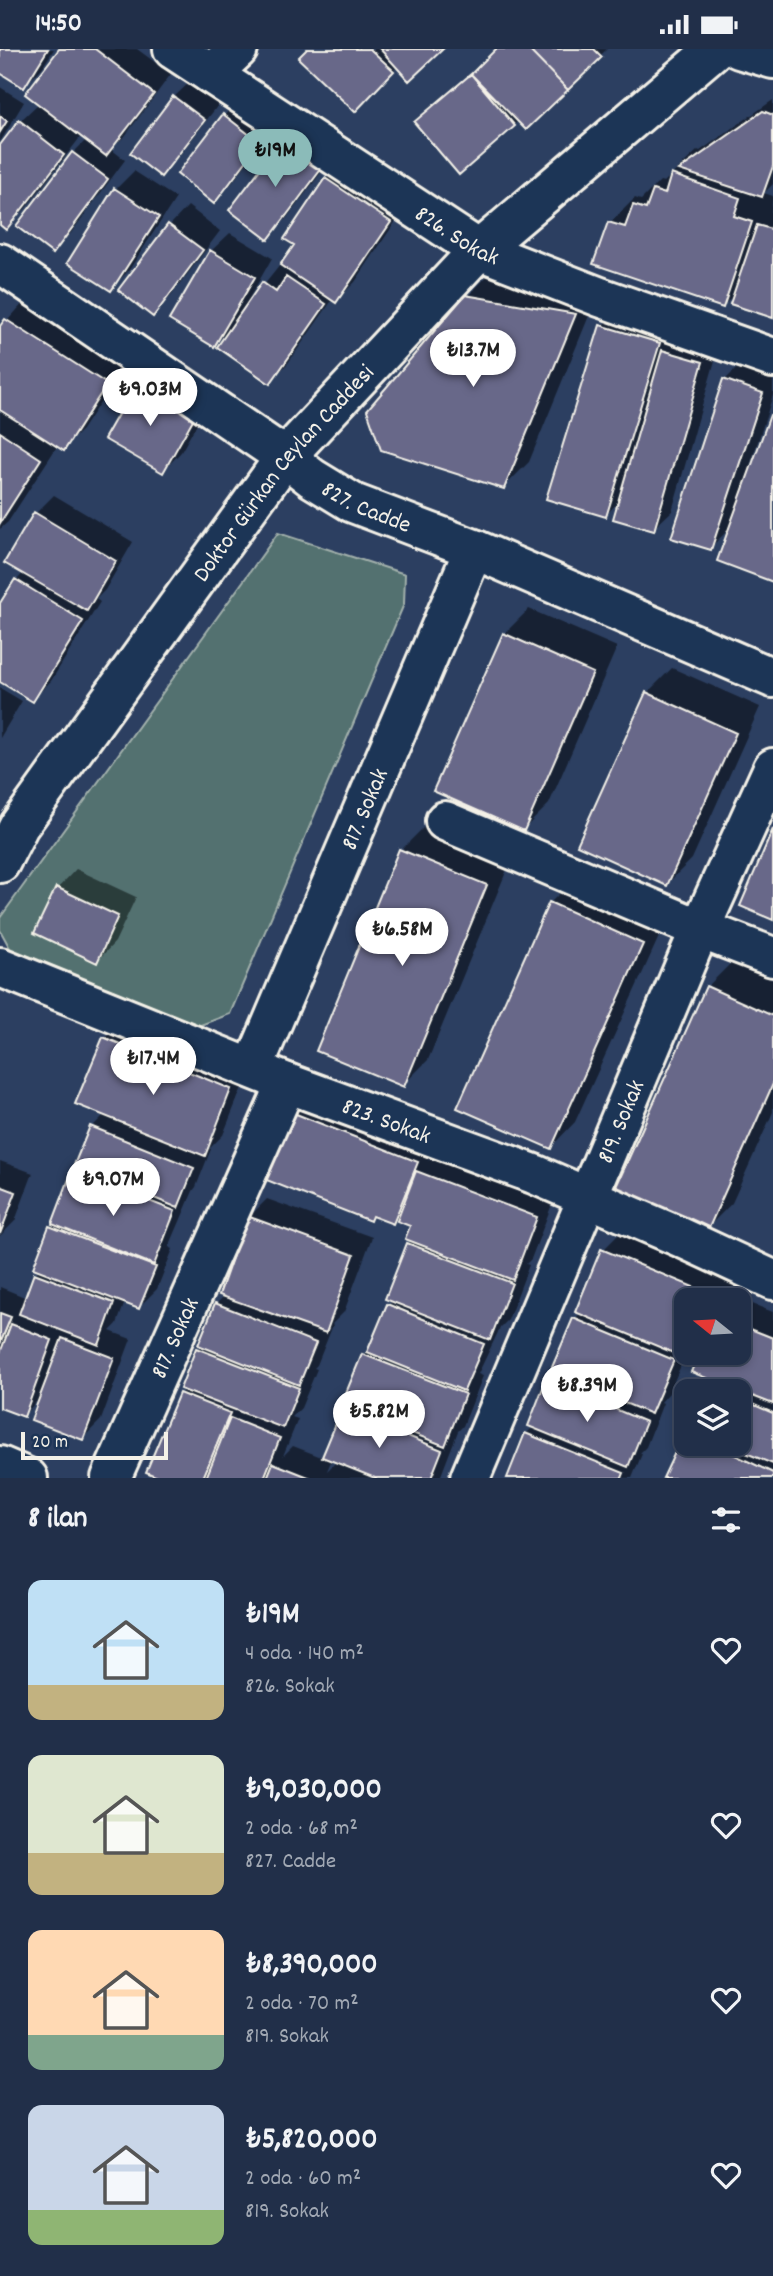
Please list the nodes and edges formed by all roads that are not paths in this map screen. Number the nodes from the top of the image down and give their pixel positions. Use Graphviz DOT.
graph roads {
  1 [pos="173,49"];
  2 [pos="715,49"];
  3 [pos="738,49"];
  4 [pos="773,59"];
  5 [pos="224,61"];
  6 [pos="479,250"];
  7 [pos="2,269"];
  8 [pos="773,358"];
  9 [pos="285,457"];
  10 [pos="474,549"];
  11 [pos="773,678"];
  12 [pos="773,768"];
  13 [pos="445,821"];
  14 [pos="0,863"];
  15 [pos="700,929"];
  16 [pos="773,957"];
  17 [pos="0,967"];
  18 [pos="253,1068"];
  19 [pos="287,1083"];
  20 [pos="588,1198"];
  21 [pos="773,1280"];
  22 [pos="0,1466"];
  23 [pos="28,1478"];
  24 [pos="111,1478"];
  25 [pos="470,1478"];
  1 -- 5 [label="street, 826. Sokak"];
  2 -- 6 [label="street, Doktor Gürkan Ceylan Caddesi"];
  3 -- 4 [label="street"];
  5 -- 6 [label="street, 826. Sokak"];
  6 -- 8 [label="street, 826. Sokak"];
  6 -- 9 [label="street, Doktor Gürkan Ceylan Caddesi"];
  7 -- 9 [label="street, 827. Cadde"];
  9 -- 10 [label="street, 827. Cadde"];
  9 -- 14 [label="street, Doktor Gürkan Ceylan Caddesi"];
  10 -- 11 [label="street, 827. Cadde"];
  10 -- 18 [label="street, 817. Sokak"];
  12 -- 15 [label="street, 819. Sokak"];
  13 -- 15 [label="street"];
  15 -- 16 [label="street"];
  15 -- 20 [label="street, 819. Sokak"];
  17 -- 18 [label="street, 823. Sokak"];
  18 -- 19 [label="street, 823. Sokak"];
  19 -- 20 [label="street, 823. Sokak"];
  19 -- 24 [label="street, 817. Sokak"];
  20 -- 21 [label="street, 823. Sokak"];
  20 -- 25 [label="street, 819. Sokak"];
  22 -- 23 [label="street"];
}
